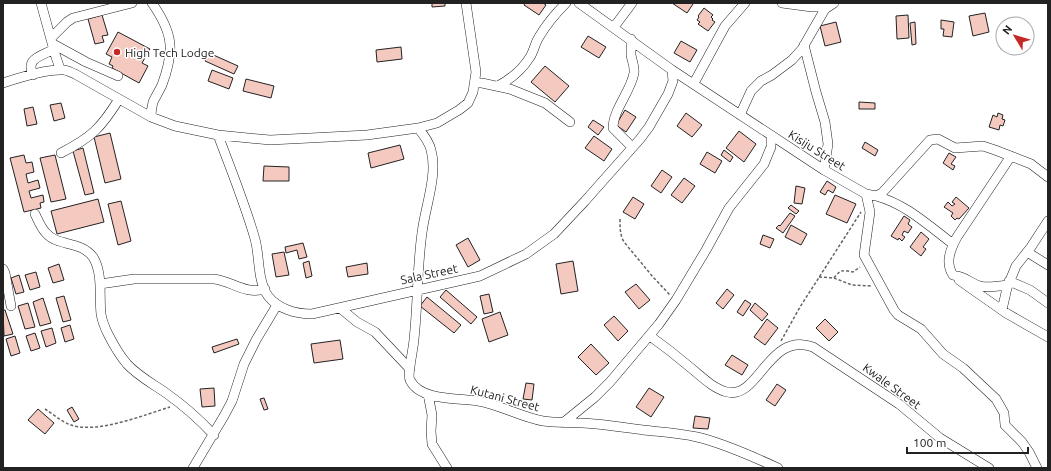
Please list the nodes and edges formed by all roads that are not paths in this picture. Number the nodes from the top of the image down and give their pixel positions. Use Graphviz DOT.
graph roads {
  1 [pos="41,3"];
  2 [pos="132,3"];
  3 [pos="152,3"];
  4 [pos="466,3"];
  5 [pos="566,3"];
  6 [pos="580,3"];
  7 [pos="632,3"];
  8 [pos="744,3"];
  9 [pos="782,3"];
  10 [pos="831,5"];
  11 [pos="614,27"];
  12 [pos="631,39"];
  13 [pos="53,44"];
  14 [pos="804,45"];
  15 [pos="60,70"];
  16 [pos="672,70"];
  17 [pos="33,75"];
  18 [pos="118,76"];
  19 [pos="3,83"];
  20 [pos="475,83"];
  21 [pos="694,84"];
  22 [pos="498,86"];
  23 [pos="119,99"];
  24 [pos="740,115"];
  25 [pos="151,117"];
  26 [pos="570,122"];
  27 [pos="418,128"];
  28 [pos="771,135"];
  29 [pos="218,136"];
  30 [pos="632,147"];
  31 [pos="61,153"];
  32 [pos="1012,156"];
  33 [pos="824,170"];
  34 [pos="1048,177"];
  35 [pos="870,196"];
  36 [pos="35,214"];
  37 [pos="1048,221"];
  38 [pos="954,244"];
  39 [pos="1026,252"];
  40 [pos="1048,265"];
  41 [pos="3,269"];
  42 [pos="953,275"];
  43 [pos="1009,283"];
  44 [pos="100,284"];
  45 [pos="265,289"];
  46 [pos="418,290"];
  47 [pos="1048,303"];
  48 [pos="277,305"];
  49 [pos="11,306"];
  50 [pos="340,308"];
  51 [pos="1002,310"];
  52 [pos="650,336"];
  53 [pos="1048,337"];
  54 [pos="410,369"];
  55 [pos="428,394"];
  56 [pos="563,422"];
  57 [pos="214,435"];
  58 [pos="194,468"];
  59 [pos="447,468"];
  60 [pos="778,468"];
  61 [pos="989,468"];
  62 [pos="1037,468"];
  1 -- 13 [label="street"];
  2 -- 13 [label="street"];
  3 -- 25 [label="street"];
  4 -- 20 [label="street"];
  5 -- 22 [label="street"];
  6 -- 11 [label="street, Kisiju Street"];
  7 -- 11 [label="street"];
  8 -- 21 [label="street"];
  9 -- 10 [label="street"];
  10 -- 14 [label="street"];
  11 -- 12 [label="street, Kisiju Street"];
  12 -- 16 [label="street, Kisiju Street"];
  12 -- 30 [label="street"];
  13 -- 15 [label="street"];
  13 -- 17 [label="street"];
  13 -- 18 [label="street"];
  14 -- 24 [label="street"];
  14 -- 33 [label="street"];
  15 -- 17 [label="street"];
  15 -- 23 [label="street"];
  16 -- 21 [label="street, Kisiju Street"];
  16 -- 30 [label="street, Sala Street"];
  17 -- 19 [label="street"];
  20 -- 22 [label="street"];
  20 -- 27 [label="street"];
  21 -- 24 [label="street, Kisiju Street"];
  22 -- 26 [label="street"];
  23 -- 25 [label="street"];
  23 -- 31 [label="street"];
  24 -- 28 [label="street, Kisiju Street"];
  25 -- 29 [label="street"];
  27 -- 29 [label="street"];
  27 -- 46 [label="street, Kutani Street"];
  28 -- 33 [label="street, Kisiju Street"];
  28 -- 52 [label="street"];
  29 -- 45 [label="street"];
  30 -- 46 [label="street, Sala Street"];
  32 -- 34 [label="street"];
  32 -- 35 [label="street"];
  32 -- 38 [label="street"];
  33 -- 35 [label="street, Kisiju Street"];
  35 -- 38 [label="street, Kisiju Street"];
  35 -- 62 [label="street"];
  36 -- 44 [label="street"];
  37 -- 39 [label="street"];
  38 -- 42 [label="street"];
  39 -- 40 [label="street"];
  39 -- 43 [label="street"];
  41 -- 49 [label="street"];
  42 -- 43 [label="street"];
  42 -- 51 [label="street"];
  43 -- 47 [label="street"];
  43 -- 51 [label="street"];
  44 -- 45 [label="street"];
  44 -- 57 [label="street"];
  45 -- 48 [label="street"];
  46 -- 50 [label="street, Sala Street"];
  46 -- 54 [label="street, Kutani Street"];
  48 -- 50 [label="street, Sala Street"];
  48 -- 57 [label="street"];
  50 -- 54 [label="street"];
  51 -- 53 [label="street"];
  52 -- 56 [label="street"];
  52 -- 61 [label="street, Kwale Street"];
  54 -- 55 [label="street, Kutani Street"];
  55 -- 56 [label="street, Kutani Street"];
  55 -- 59 [label="street"];
  56 -- 60 [label="street, Kutani Street"];
  57 -- 58 [label="street"];
}
